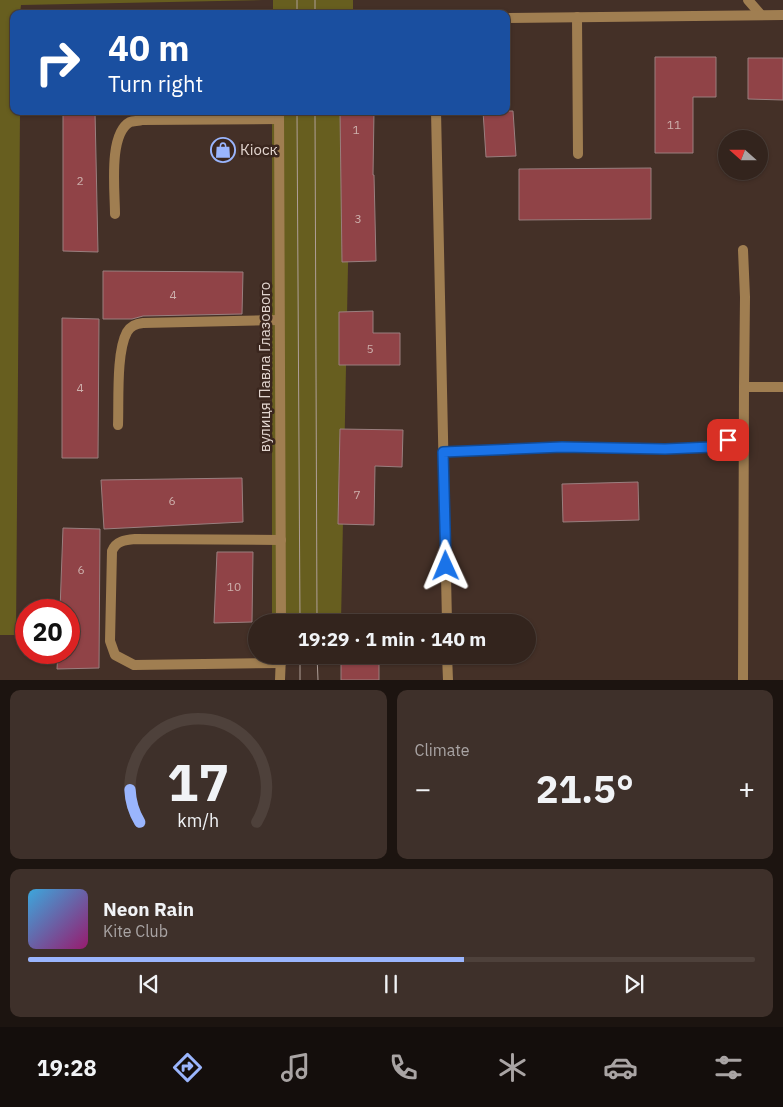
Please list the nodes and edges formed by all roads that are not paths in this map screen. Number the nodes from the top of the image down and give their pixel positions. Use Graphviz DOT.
graph roads {
  1 [pos="748,0"];
  2 [pos="761,15"];
  3 [pos="783,15"];
  4 [pos="577,17"];
  5 [pos="510,18"];
  6 [pos="279,115"];
  7 [pos="436,115"];
  8 [pos="578,154"];
  9 [pos="115,214"];
  10 [pos="743,250"];
  11 [pos="280,320"];
  12 [pos="744,387"];
  13 [pos="783,387"];
  14 [pos="118,425"];
  15 [pos="744,432"];
  16 [pos="443,452"];
  17 [pos="281,540"];
  18 [pos="281,614"];
  19 [pos="447,614"];
  20 [pos="248,660"];
  21 [pos="281,664"];
  22 [pos="448,664"];
  23 [pos="280,680"];
  24 [pos="448,680"];
  25 [pos="743,680"];
  1 -- 2 [label="street"];
  2 -- 3 [label="street"];
  2 -- 4 [label="street"];
  4 -- 5 [label="street"];
  4 -- 8 [label="street"];
  6 -- 9 [label="street"];
  6 -- 11 [label="street, вулиця Павла Глазового"];
  7 -- 16 [label="street"];
  10 -- 12 [label="street"];
  11 -- 14 [label="street"];
  11 -- 17 [label="street, вулиця Павла Глазового"];
  12 -- 13 [label="street"];
  12 -- 15 [label="street"];
  15 -- 16 [label="street"];
  15 -- 25 [label="street"];
  16 -- 19 [label="street"];
  17 -- 18 [label="street, вулиця Павла Глазового"];
  17 -- 20 [label="street"];
  21 -- 23 [label="street"];
  22 -- 24 [label="street"];
}
